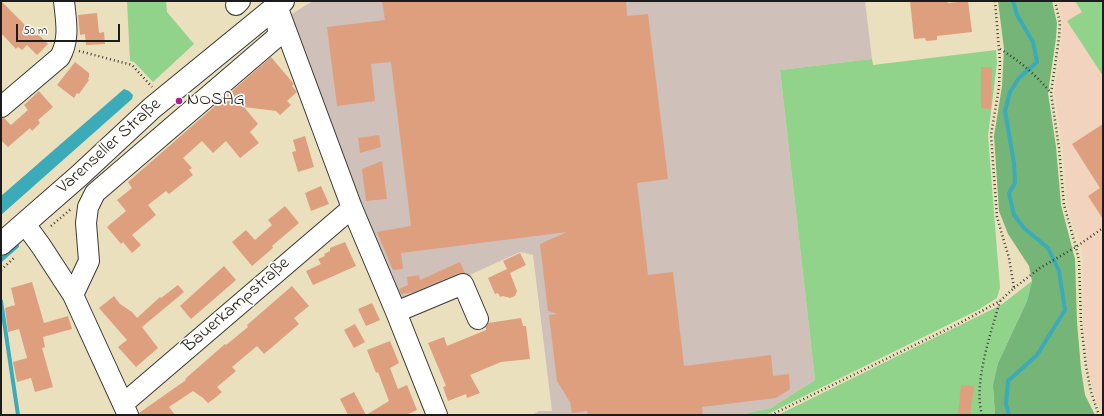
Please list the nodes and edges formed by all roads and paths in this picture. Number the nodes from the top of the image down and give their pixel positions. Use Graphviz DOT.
graph roads {
  1 [pos="64,1"];
  2 [pos="994,1"];
  3 [pos="1055,1"];
  4 [pos="280,4"];
  5 [pos="65,48"];
  6 [pos="1000,49"];
  7 [pos="154,90"];
  8 [pos="1051,93"];
  9 [pos="1,107"];
  10 [pos="95,193"];
  11 [pos="352,208"];
  12 [pos="1103,228"];
  13 [pos="30,231"];
  14 [pos="1,244"];
  15 [pos="1076,247"];
  16 [pos="1014,288"];
  17 [pos="73,295"];
  18 [pos="1000,301"];
  19 [pos="396,312"];
  20 [pos="478,319"];
  21 [pos="125,410"];
  22 [pos="437,415"];
  23 [pos="770,415"];
  24 [pos="982,415"];
  25 [pos="1099,415"];
  1 -- 5 [label="street"];
  2 -- 6 [label="path"];
  3 -- 8 [label="path"];
  4 -- 10 [label="street, Varenseller Straße"];
  4 -- 11 [label="street"];
  4 -- 13 [label="main road, Varenseller Straße"];
  5 -- 7 [label="path"];
  5 -- 9 [label="street"];
  6 -- 8 [label="path"];
  6 -- 16 [label="path"];
  8 -- 15 [label="path"];
  10 -- 13 [label="path"];
  10 -- 17 [label="street, Varenseller Straße"];
  11 -- 19 [label="street"];
  11 -- 21 [label="street, Bauerkampstraße"];
  12 -- 15 [label="path"];
  13 -- 14 [label="main road, Varenseller Straße"];
  13 -- 17 [label="street, Bauerkampstraße"];
  15 -- 16 [label="path"];
  15 -- 25 [label="path"];
  16 -- 18 [label="path"];
  17 -- 21 [label="street, Bauerkampstraße"];
  18 -- 23 [label="path"];
  18 -- 24 [label="path"];
  19 -- 20 [label="street"];
  19 -- 22 [label="street"];
}
